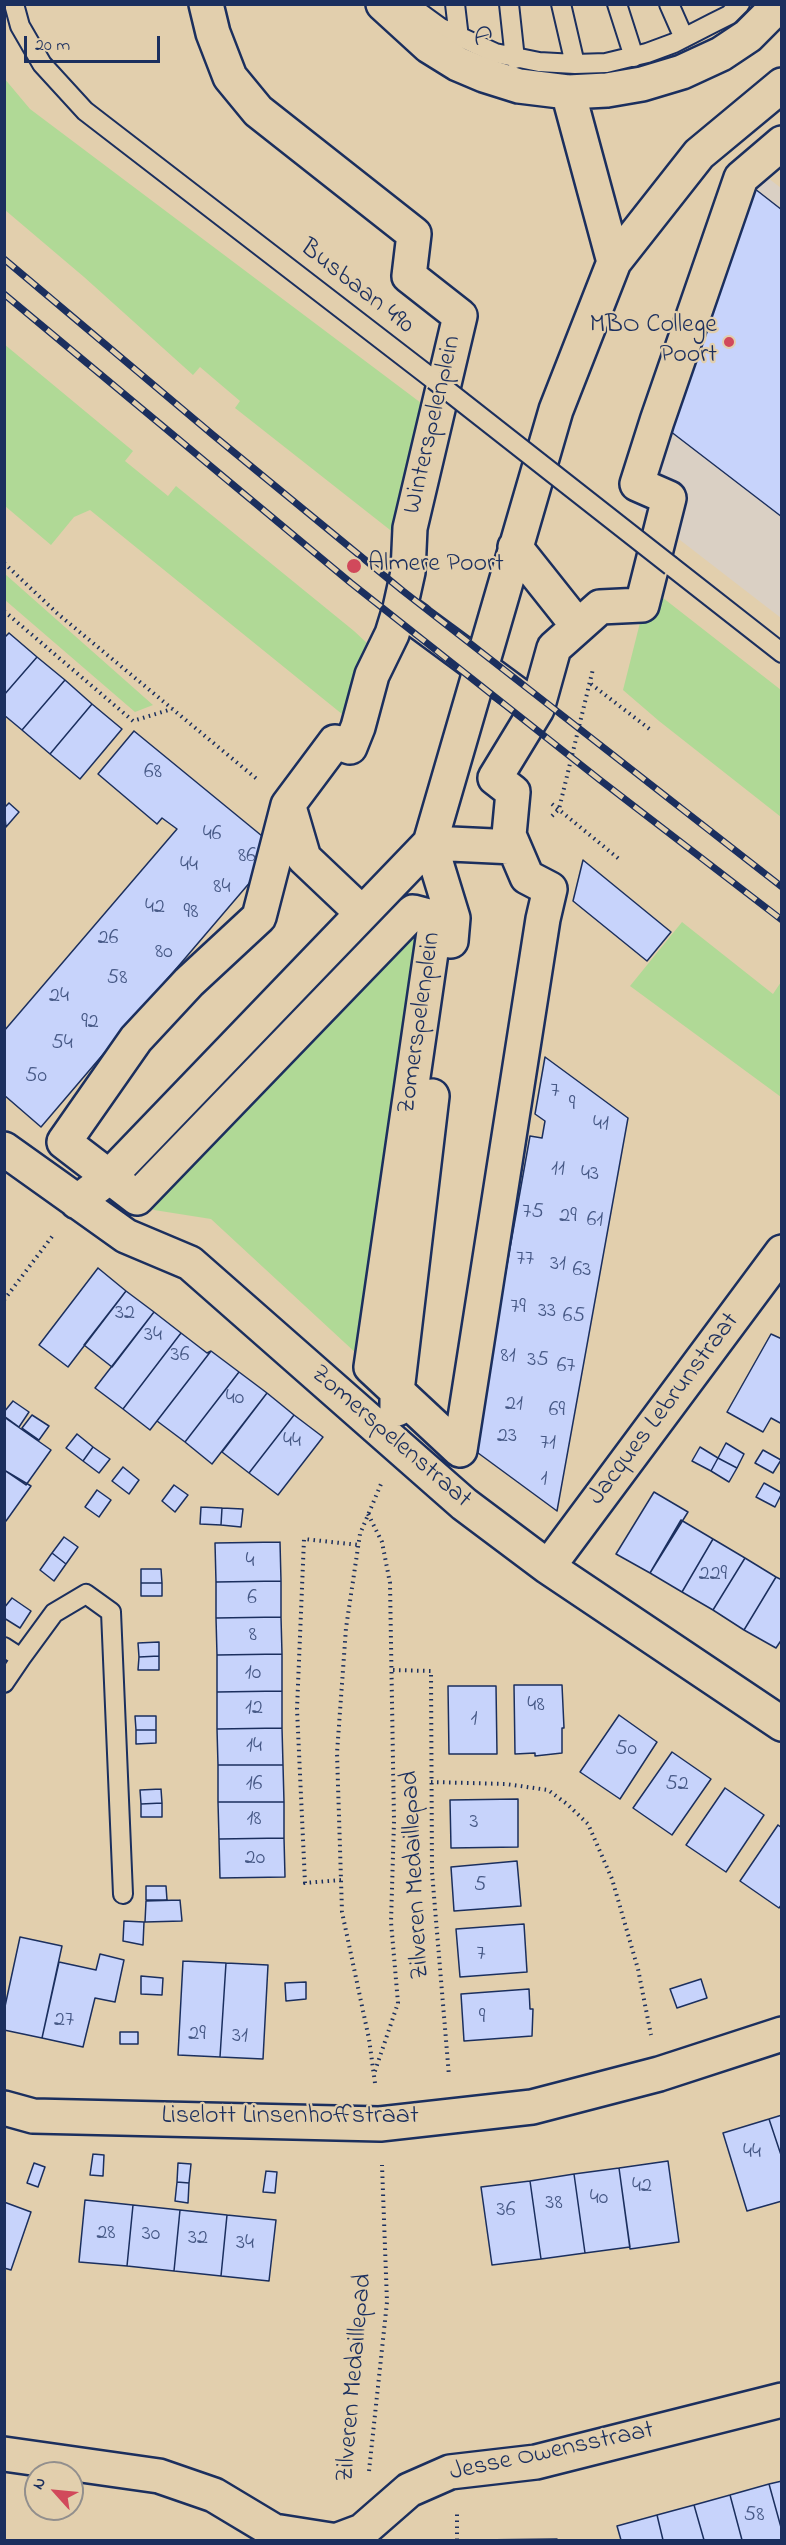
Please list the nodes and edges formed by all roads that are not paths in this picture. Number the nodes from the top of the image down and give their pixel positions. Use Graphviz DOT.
graph roads {
  1 [pos="14,4"];
  2 [pos="206,4"];
  3 [pos="383,4"];
  4 [pos="408,4"];
  5 [pos="455,4"];
  6 [pos="509,4"];
  7 [pos="561,4"];
  8 [pos="616,4"];
  9 [pos="669,4"];
  10 [pos="740,4"];
  11 [pos="780,4"];
  12 [pos="459,38"];
  13 [pos="684,38"];
  14 [pos="634,57"];
  15 [pos="515,59"];
  16 [pos="571,78"];
  17 [pos="782,85"];
  18 [pos="782,142"];
  19 [pos="614,262"];
  20 [pos="515,547"];
  21 [pos="400,608"];
  22 [pos="577,626"];
  23 [pos="782,653"];
  24 [pos="480,667"];
  25 [pos="537,709"];
  26 [pos="288,805"];
  27 [pos="430,843"];
  28 [pos="514,847"];
  29 [pos="362,913"];
  30 [pos="4,1149"];
  31 [pos="108,1178"];
  32 [pos="77,1202"];
  33 [pos="782,1252"];
  34 [pos="397,1391"];
  35 [pos="398,1447"];
  36 [pos="548,1567"];
  37 [pos="4,1647"];
  38 [pos="21,1658"];
  39 [pos="4,1683"];
  40 [pos="782,1724"];
  41 [pos="123,1894"];
  42 [pos="782,2034"];
  43 [pos="4,2108"];
  44 [pos="782,2400"];
  45 [pos="4,2454"];
  46 [pos="350,2536"];
  47 [pos="331,2541"];
  1 -- 23 [label="lane, Busbaan 490, bridge"];
  2 -- 21 [label="street, Winterspelenplein"];
  3 -- 16 [label="street"];
  4 -- 12 [label="lane"];
  5 -- 12 [label="lane"];
  6 -- 15 [label="lane, D"];
  7 -- 16 [label="lane"];
  8 -- 14 [label="lane"];
  9 -- 13 [label="lane"];
  10 -- 13 [label="lane"];
  11 -- 16 [label="street"];
  12 -- 15 [label="lane"];
  13 -- 14 [label="lane"];
  14 -- 16 [label="lane"];
  15 -- 16 [label="lane"];
  16 -- 19 [label="street"];
  17 -- 19 [label="street"];
  18 -- 22 [label="street"];
  19 -- 20 [label="street"];
  20 -- 22 [label="street"];
  20 -- 24 [label="street"];
  21 -- 24 [label="street"];
  21 -- 26 [label="street, Zomerspelenplein"];
  22 -- 25 [label="street"];
  24 -- 25 [label="street"];
  24 -- 27 [label="street"];
  25 -- 28 [label="street, Zomerspelenplein"];
  26 -- 29 [label="street"];
  26 -- 31 [label="street, Zomerspelenplein"];
  27 -- 28 [label="street"];
  27 -- 29 [label="street"];
  27 -- 34 [label="street, Zomerspelenplein"];
  28 -- 34 [label="street, Zomerspelenplein"];
  29 -- 31 [label="street"];
  30 -- 32 [label="street, Zomerspelenstraat"];
  31 -- 32 [label="street"];
  31 -- 34 [label="street, Zomerspelenplein"];
  32 -- 35 [label="street, Zomerspelenstraat"];
  33 -- 36 [label="street, Jacques Lebrunstraat"];
  34 -- 35 [label="street, Zomerspelenplein"];
  35 -- 36 [label="street, Zomerspelenstraat"];
  36 -- 40 [label="street, Zomerspelenstraat"];
  37 -- 38 [label="lane"];
  38 -- 39 [label="lane"];
  38 -- 41 [label="lane"];
  42 -- 43 [label="street, Liselott Linsenhoffstraat"];
  44 -- 46 [label="street, Jesse Owensstraat"];
  45 -- 47 [label="street"];
}
